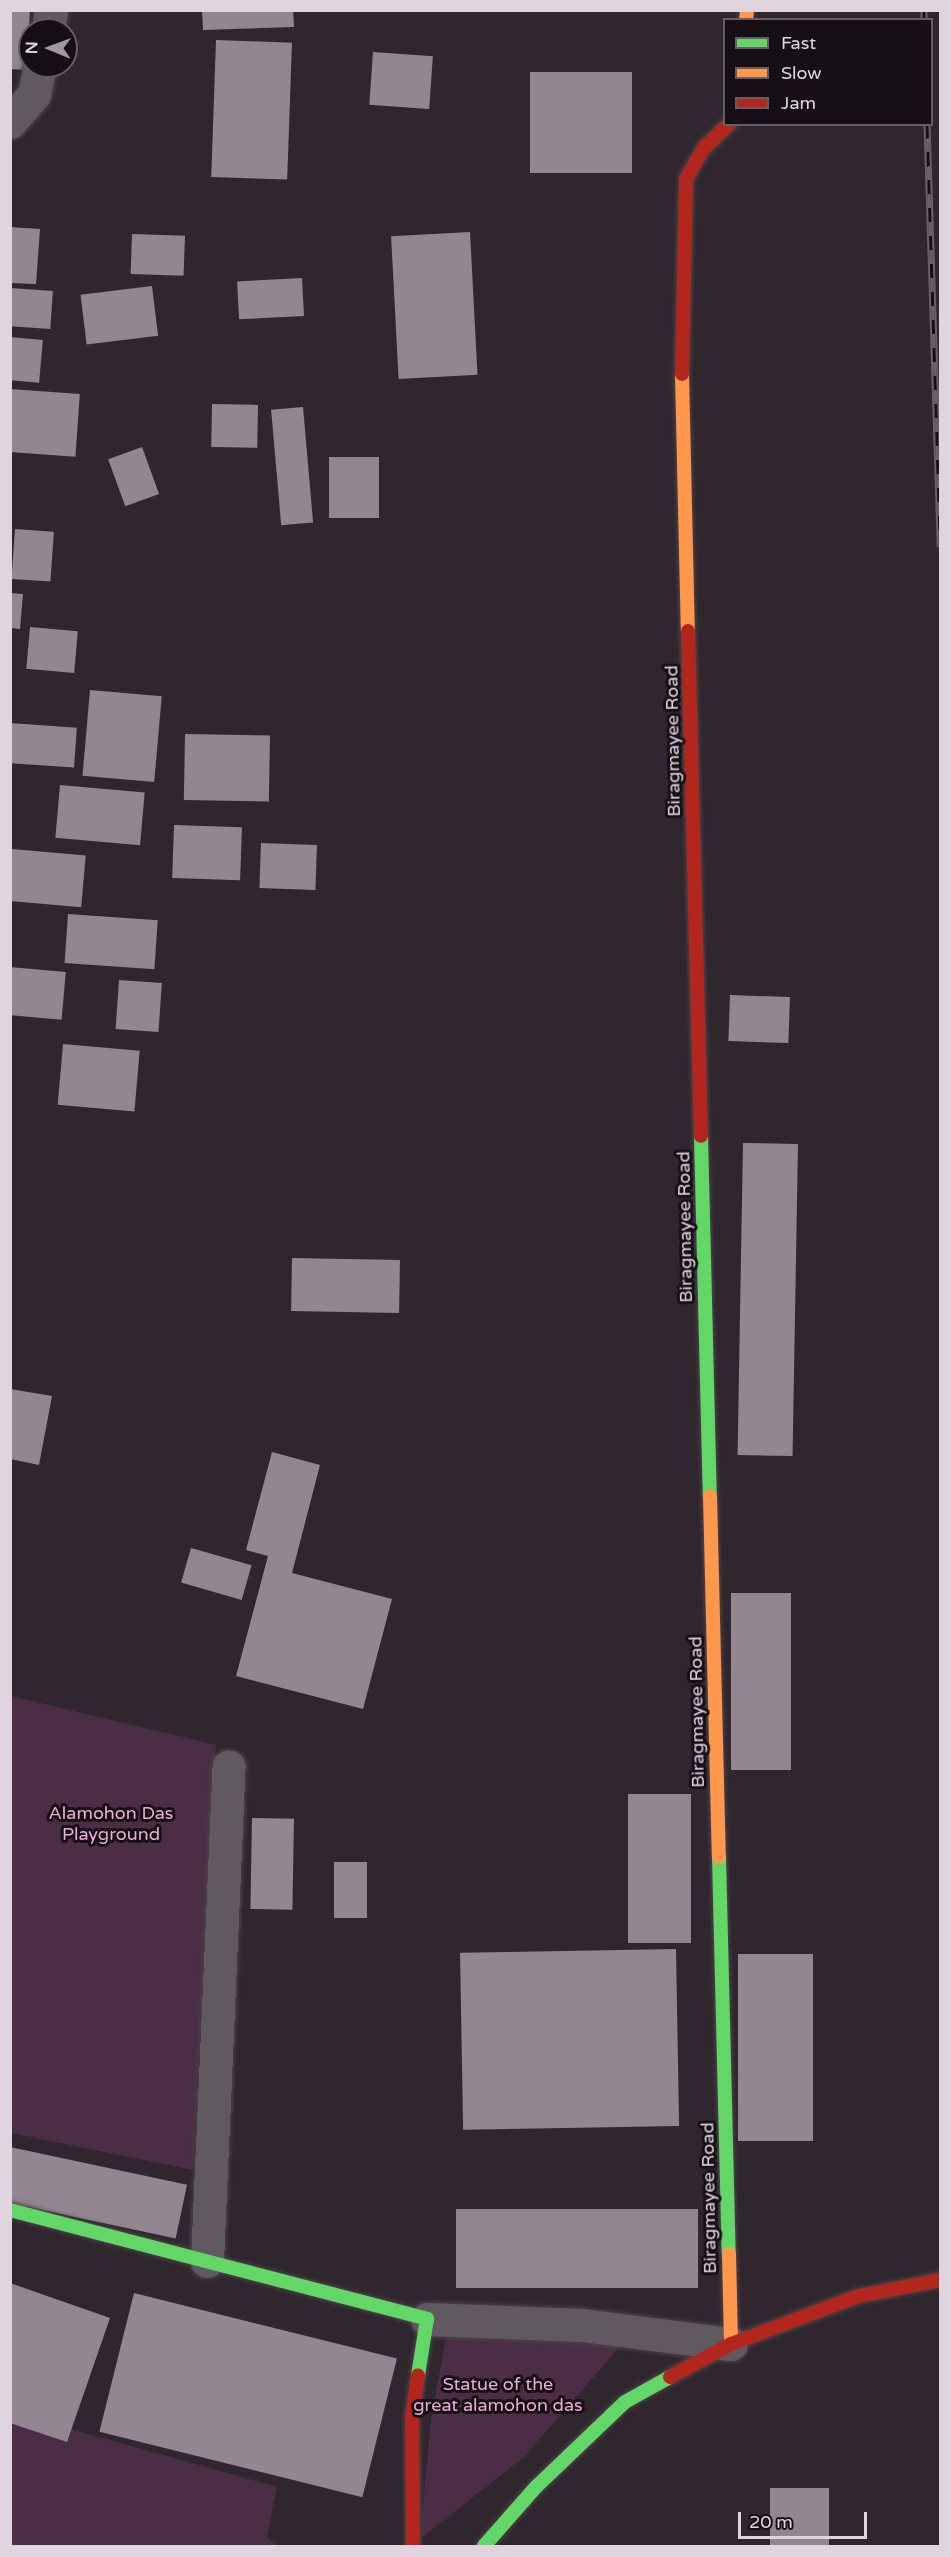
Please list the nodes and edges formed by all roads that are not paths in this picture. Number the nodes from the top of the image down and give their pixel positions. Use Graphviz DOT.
graph roads {
  1 [pos="37,78"];
  2 [pos="10,122"];
  3 [pos="727,126"];
  4 [pos="229,1766"];
  5 [pos="10,2210"];
  6 [pos="207,2261"];
  7 [pos="940,2280"];
  8 [pos="427,2319"];
  9 [pos="731,2344"];
  10 [pos="413,2547"];
  11 [pos="484,2547"];
  1 -- 2 [label="street"];
  3 -- 9 [label="main road, Biragmayee Road"];
  4 -- 6 [label="street"];
  5 -- 6 [label="main road"];
  6 -- 8 [label="main road"];
  7 -- 9 [label="main road"];
  8 -- 9 [label="street"];
  8 -- 10 [label="main road"];
  9 -- 11 [label="main road"];
}
